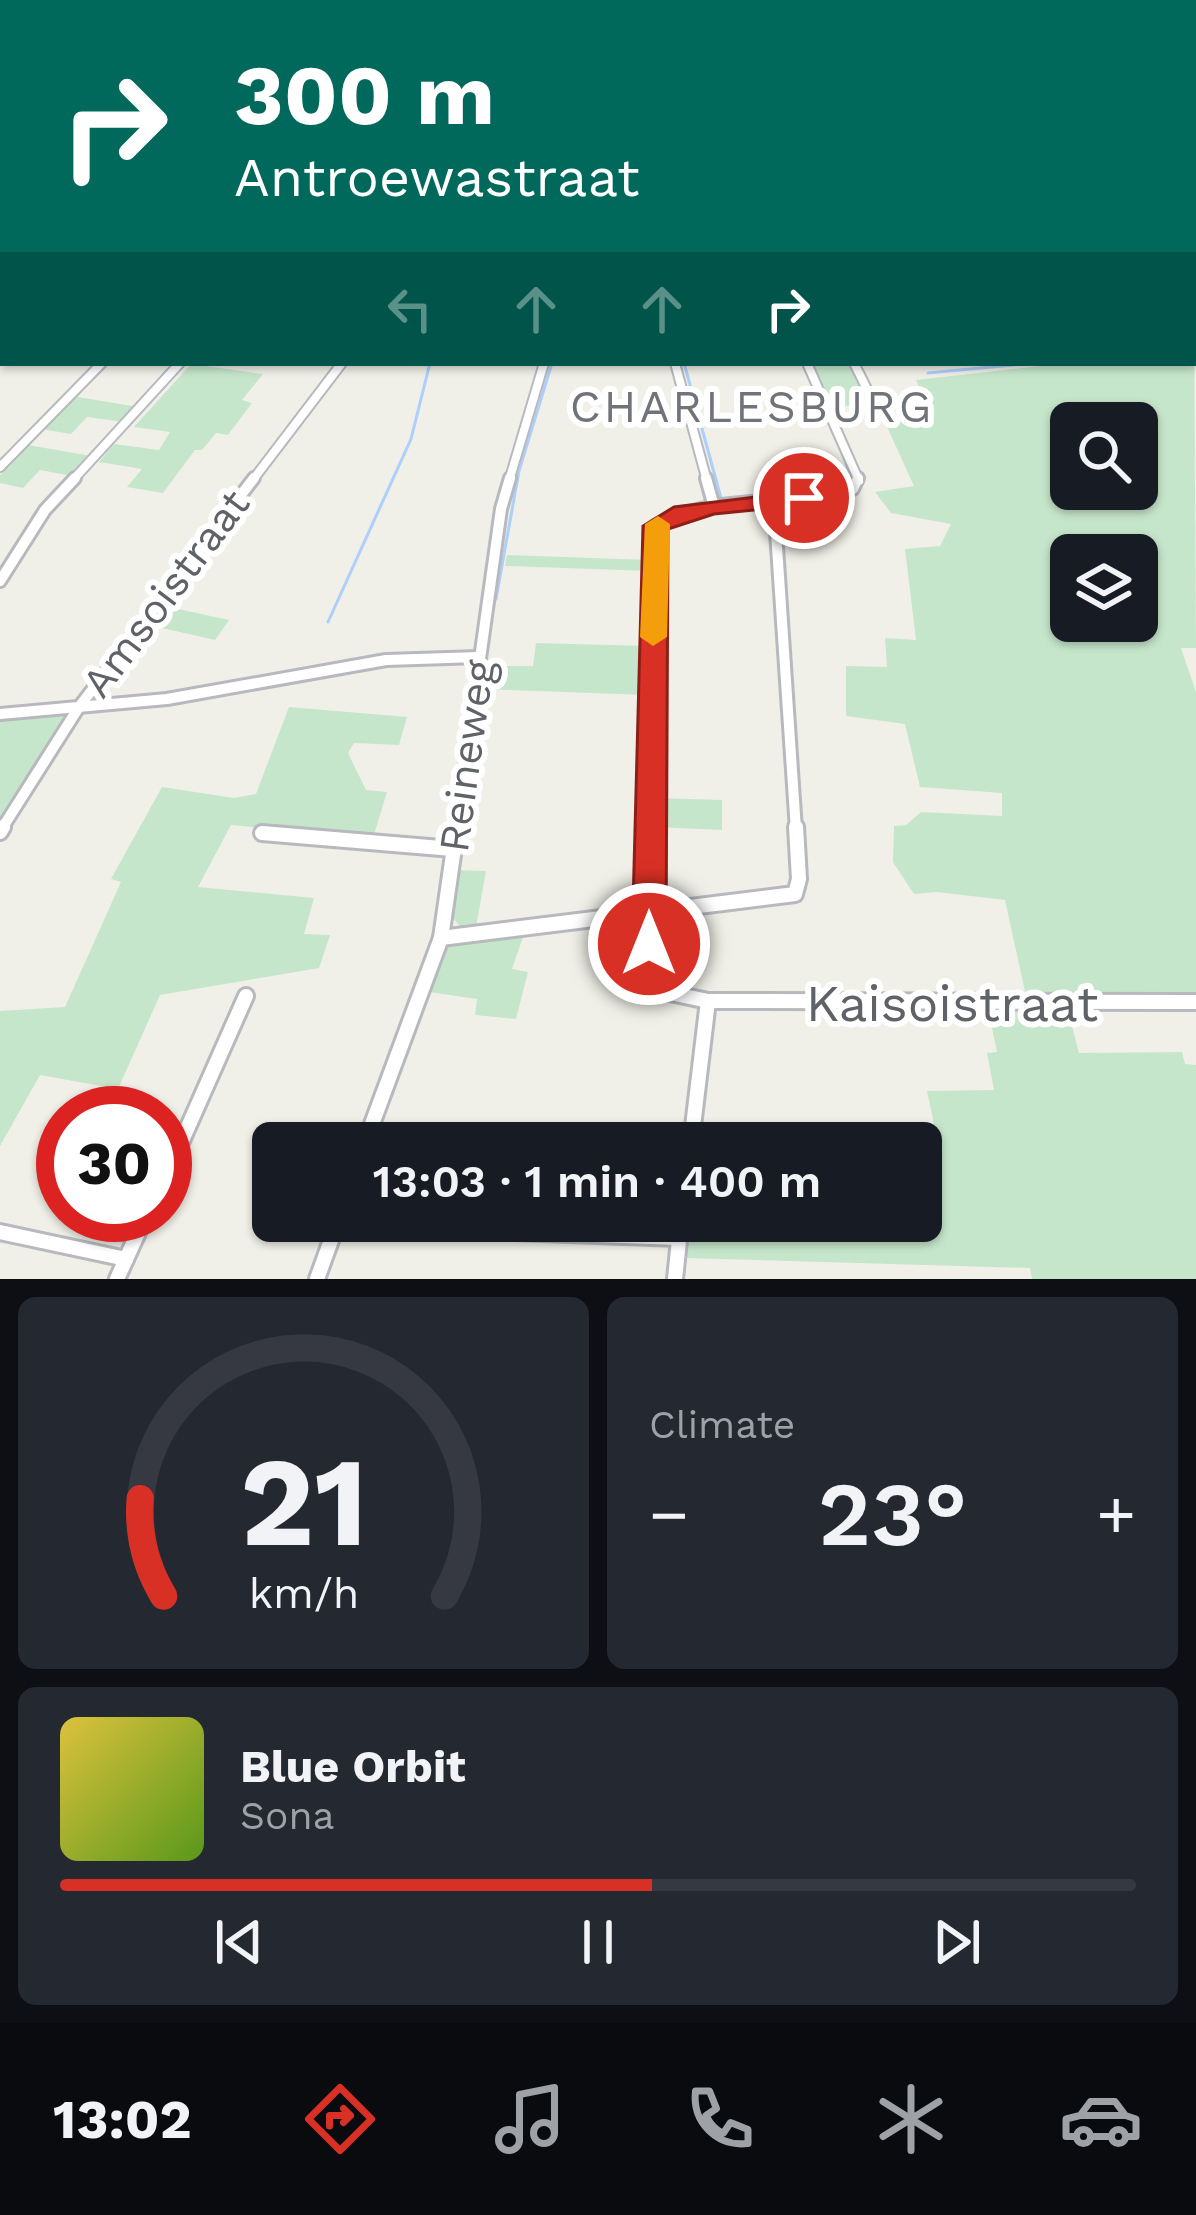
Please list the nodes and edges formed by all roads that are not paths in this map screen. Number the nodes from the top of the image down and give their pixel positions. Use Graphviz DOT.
graph roads {
  1 [pos="98,366"];
  2 [pos="177,366"];
  3 [pos="340,366"];
  4 [pos="543,366"];
  5 [pos="676,366"];
  6 [pos="808,366"];
  7 [pos="856,366"];
  8 [pos="874,403"];
  9 [pos="0,467"];
  10 [pos="774,502"];
  11 [pos="714,507"];
  12 [pos="0,580"];
  13 [pos="479,656"];
  14 [pos="79,706"];
  15 [pos="0,714"];
  16 [pos="0,832"];
  17 [pos="262,833"];
  18 [pos="453,849"];
  19 [pos="649,914"];
  20 [pos="441,938"];
  21 [pos="246,996"];
  22 [pos="708,1001"];
  23 [pos="1196,1002"];
  24 [pos="192,1118"];
  25 [pos="373,1122"];
  26 [pos="694,1122"];
  27 [pos="0,1232"];
  28 [pos="134,1242"];
  29 [pos="330,1242"];
  30 [pos="678,1242"];
  31 [pos="126,1259"];
  32 [pos="117,1279"];
  33 [pos="317,1279"];
  34 [pos="674,1279"];
  1 -- 9 [label="street"];
  2 -- 12 [label="street"];
  3 -- 14 [label="street, Amsoistraat"];
  4 -- 13 [label="street, Reineweg"];
  5 -- 11 [label="street"];
  6 -- 10 [label="street"];
  7 -- 8 [label="street"];
  10 -- 11 [label="street"];
  10 -- 19 [label="street"];
  11 -- 19 [label="street"];
  13 -- 14 [label="street"];
  13 -- 18 [label="street, Reineweg"];
  14 -- 15 [label="street"];
  14 -- 16 [label="street, Amsoistraat"];
  17 -- 18 [label="street"];
  18 -- 20 [label="street, Reineweg"];
  19 -- 20 [label="street"];
  19 -- 22 [label="street, Kaisoistraat"];
  20 -- 25 [label="street, Reineweg"];
  21 -- 24 [label="street"];
  22 -- 23 [label="street, Kaisoistraat"];
  22 -- 26 [label="street"];
  27 -- 31 [label="street"];
  28 -- 31 [label="street"];
  29 -- 33 [label="street"];
  30 -- 34 [label="street"];
  31 -- 32 [label="street"];
}
